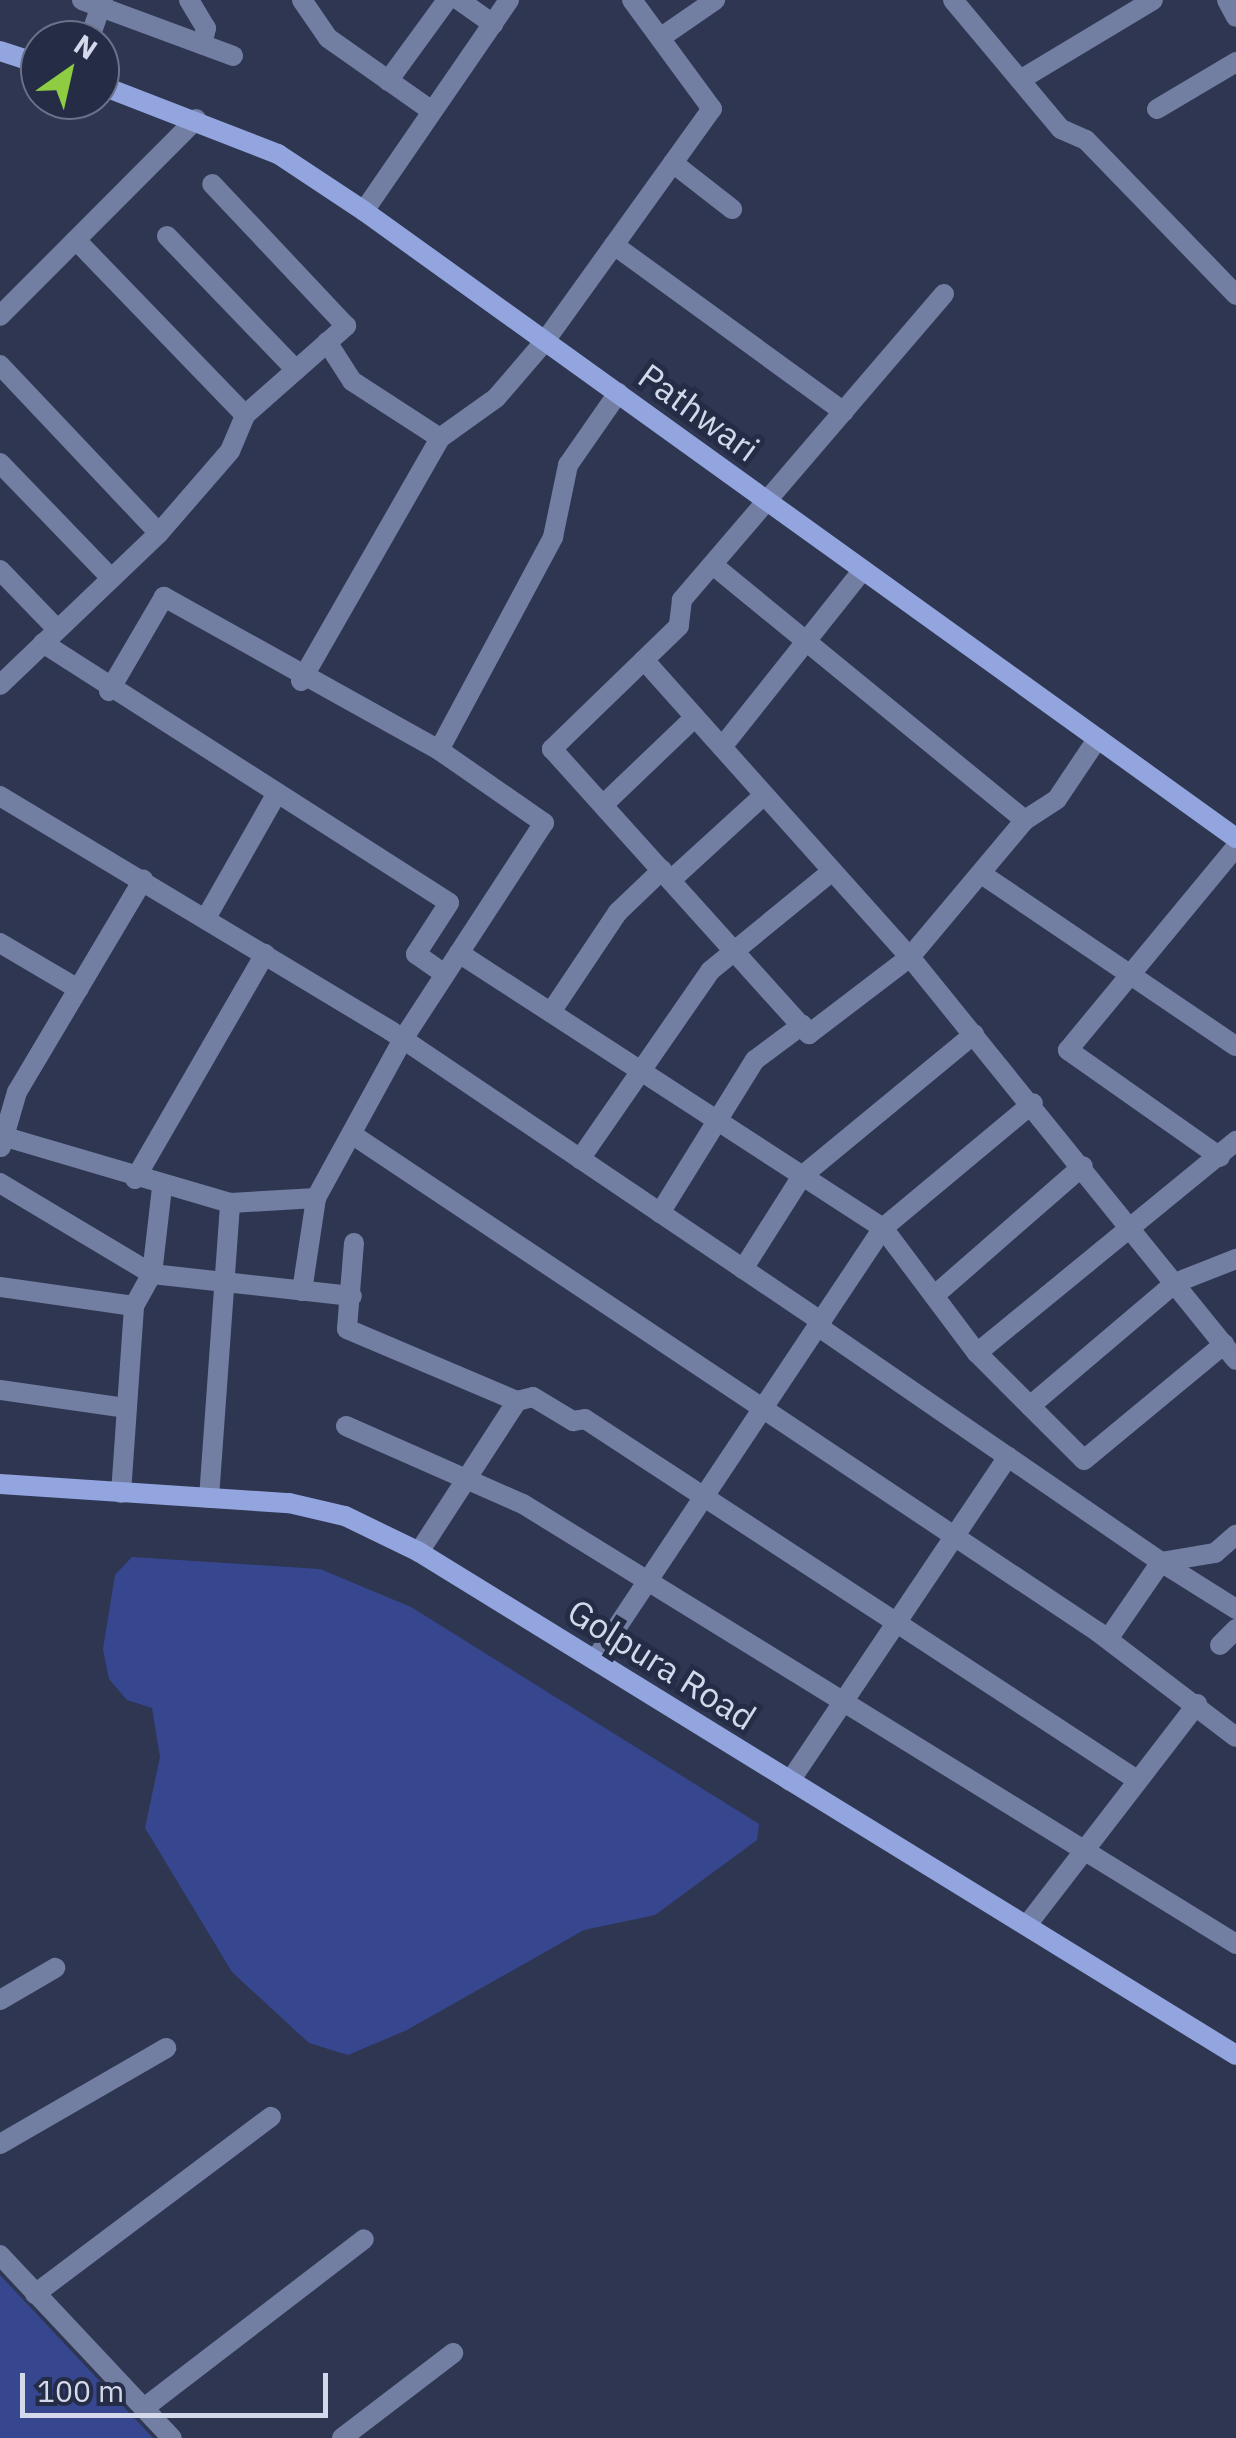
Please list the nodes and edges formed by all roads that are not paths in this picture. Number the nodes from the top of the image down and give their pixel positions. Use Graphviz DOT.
graph roads {
  1 [pos="189,0"];
  2 [pos="302,0"];
  3 [pos="447,0"];
  4 [pos="458,0"];
  5 [pos="510,0"];
  6 [pos="632,0"];
  7 [pos="715,0"];
  8 [pos="953,0"];
  9 [pos="1152,0"];
  10 [pos="1227,0"];
  11 [pos="95,2"];
  12 [pos="1236,17"];
  13 [pos="493,24"];
  14 [pos="660,38"];
  15 [pos="202,45"];
  16 [pos="233,56"];
  17 [pos="1236,62"];
  18 [pos="1020,80"];
  19 [pos="388,81"];
  20 [pos="120,92"];
  21 [pos="1156,109"];
  22 [pos="432,112"];
  23 [pos="196,118"];
  24 [pos="673,164"];
  25 [pos="212,184"];
  26 [pos="732,208"];
  27 [pos="364,211"];
  28 [pos="167,236"];
  29 [pos="76,240"];
  30 [pos="614,245"];
  31 [pos="944,294"];
  32 [pos="1236,295"];
  33 [pos="0,316"];
  34 [pos="544,340"];
  35 [pos="327,342"];
  36 [pos="0,365"];
  37 [pos="296,370"];
  38 [pos="618,393"];
  39 [pos="844,412"];
  40 [pos="245,415"];
  41 [pos="440,438"];
  42 [pos="0,463"];
  43 [pos="767,502"];
  44 [pos="158,533"];
  45 [pos="713,565"];
  46 [pos="0,570"];
  47 [pos="862,570"];
  48 [pos="111,578"];
  49 [pos="50,636"];
  50 [pos="813,640"];
  51 [pos="644,660"];
  52 [pos="301,681"];
  53 [pos="0,684"];
  54 [pos="108,690"];
  55 [pos="695,717"];
  56 [pos="1098,738"];
  57 [pos="722,747"];
  58 [pos="438,750"];
  59 [pos="276,795"];
  60 [pos="764,795"];
  61 [pos="0,796"];
  62 [pos="603,805"];
  63 [pos="1025,820"];
  64 [pos="1236,838"];
  65 [pos="1236,847"];
  66 [pos="832,871"];
  67 [pos="666,875"];
  68 [pos="982,875"];
  69 [pos="143,880"];
  70 [pos="206,918"];
  71 [pos="0,943"];
  72 [pos="459,952"];
  73 [pos="737,953"];
  74 [pos="265,954"];
  75 [pos="910,958"];
  76 [pos="445,974"];
  77 [pos="1128,977"];
  78 [pos="78,989"];
  79 [pos="551,1012"];
  80 [pos="802,1025"];
  81 [pos="974,1034"];
  82 [pos="402,1039"];
  83 [pos="1236,1046"];
  84 [pos="639,1068"];
  85 [pos="8,1087"];
  86 [pos="1033,1103"];
  87 [pos="720,1124"];
  88 [pos="356,1137"];
  89 [pos="4,1143"];
  90 [pos="1229,1153"];
  91 [pos="580,1159"];
  92 [pos="1083,1166"];
  93 [pos="802,1176"];
  94 [pos="135,1180"];
  95 [pos="0,1182"];
  96 [pos="162,1186"];
  97 [pos="316,1198"];
  98 [pos="230,1203"];
  99 [pos="660,1213"];
  100 [pos="1130,1226"];
  101 [pos="884,1228"];
  102 [pos="354,1243"];
  103 [pos="1236,1260"];
  104 [pos="743,1269"];
  105 [pos="152,1274"];
  106 [pos="230,1282"];
  107 [pos="1175,1283"];
  108 [pos="0,1287"];
  109 [pos="302,1291"];
  110 [pos="936,1295"];
  111 [pos="352,1296"];
  112 [pos="134,1306"];
  113 [pos="820,1324"];
  114 [pos="1230,1352"];
  115 [pos="977,1353"];
  116 [pos="0,1390"];
  117 [pos="518,1401"];
  118 [pos="1030,1406"];
  119 [pos="127,1408"];
  120 [pos="761,1413"];
  121 [pos="346,1426"];
  122 [pos="1008,1457"];
  123 [pos="465,1481"];
  124 [pos="0,1484"];
  125 [pos="121,1493"];
  126 [pos="705,1496"];
  127 [pos="209,1498"];
  128 [pos="1236,1535"];
  129 [pos="953,1538"];
  130 [pos="419,1552"];
  131 [pos="1162,1562"];
  132 [pos="646,1583"];
  133 [pos="1236,1609"];
  134 [pos="898,1621"];
  135 [pos="1236,1628"];
  136 [pos="1108,1640"];
  137 [pos="1220,1645"];
  138 [pos="594,1660"];
  139 [pos="842,1703"];
  140 [pos="1197,1704"];
  141 [pos="1236,1737"];
  142 [pos="1134,1778"];
  143 [pos="790,1782"];
  144 [pos="1080,1850"];
  145 [pos="1027,1925"];
  146 [pos="1236,1944"];
  147 [pos="55,1968"];
  148 [pos="0,2000"];
  149 [pos="166,2048"];
  150 [pos="1236,2055"];
  151 [pos="271,2117"];
  152 [pos="0,2144"];
  153 [pos="364,2239"];
  154 [pos="0,2255"];
  155 [pos="35,2294"];
  156 [pos="453,2353"];
  157 [pos="144,2408"];
  158 [pos="172,2438"];
  159 [pos="342,2438"];
  1 -- 15 [label="street"];
  2 -- 19 [label="street"];
  3 -- 19 [label="street"];
  4 -- 13 [label="street"];
  5 -- 13 [label="street"];
  6 -- 14 [label="street"];
  7 -- 14 [label="street"];
  8 -- 18 [label="street"];
  9 -- 18 [label="street"];
  10 -- 12 [label="street"];
  11 -- 15 [label="street"];
  13 -- 22 [label="street"];
  14 -- 24 [label="street"];
  15 -- 16 [label="street"];
  17 -- 21 [label="street"];
  18 -- 32 [label="street"];
  19 -- 22 [label="street"];
  20 -- 23 [label="street, Pathwari"];
  22 -- 27 [label="street"];
  23 -- 27 [label="street, Pathwari"];
  23 -- 29 [label="street"];
  24 -- 26 [label="street"];
  24 -- 30 [label="street"];
  25 -- 35 [label="street"];
  27 -- 34 [label="street, Pathwari"];
  28 -- 37 [label="street"];
  29 -- 33 [label="street"];
  29 -- 40 [label="street"];
  30 -- 34 [label="street"];
  30 -- 39 [label="street"];
  31 -- 39 [label="street"];
  34 -- 38 [label="street, Pathwari"];
  34 -- 41 [label="street"];
  35 -- 37 [label="street"];
  35 -- 41 [label="street"];
  36 -- 44 [label="street"];
  37 -- 40 [label="street"];
  38 -- 43 [label="street, Pathwari"];
  38 -- 58 [label="street"];
  39 -- 43 [label="street"];
  40 -- 44 [label="street"];
  41 -- 52 [label="street"];
  42 -- 48 [label="street"];
  43 -- 45 [label="street"];
  43 -- 47 [label="street, Pathwari"];
  44 -- 48 [label="street"];
  45 -- 50 [label="street"];
  45 -- 51 [label="street"];
  46 -- 49 [label="street"];
  47 -- 50 [label="street"];
  47 -- 56 [label="street, Pathwari"];
  48 -- 49 [label="street"];
  49 -- 53 [label="street"];
  49 -- 54 [label="street"];
  50 -- 57 [label="street"];
  50 -- 63 [label="street"];
  51 -- 55 [label="street"];
  51 -- 62 [label="street"];
  52 -- 54 [label="street"];
  52 -- 58 [label="street"];
  54 -- 59 [label="street"];
  55 -- 57 [label="street"];
  55 -- 62 [label="street"];
  56 -- 63 [label="street"];
  56 -- 64 [label="street, Pathwari"];
  57 -- 60 [label="street"];
  58 -- 72 [label="street"];
  59 -- 70 [label="street"];
  59 -- 76 [label="street"];
  60 -- 66 [label="street"];
  60 -- 67 [label="street"];
  61 -- 69 [label="street"];
  62 -- 67 [label="street"];
  63 -- 68 [label="street"];
  65 -- 77 [label="street"];
  66 -- 73 [label="street"];
  66 -- 75 [label="street"];
  67 -- 73 [label="street"];
  67 -- 79 [label="street"];
  68 -- 75 [label="street"];
  68 -- 77 [label="street"];
  69 -- 70 [label="street"];
  69 -- 78 [label="street"];
  70 -- 74 [label="street"];
  71 -- 78 [label="street"];
  72 -- 76 [label="street"];
  72 -- 79 [label="street"];
  73 -- 80 [label="street"];
  73 -- 84 [label="street"];
  74 -- 82 [label="street"];
  74 -- 94 [label="street"];
  75 -- 80 [label="street"];
  75 -- 81 [label="street"];
  76 -- 82 [label="street"];
  77 -- 83 [label="street"];
  77 -- 90 [label="street"];
  78 -- 85 [label="street"];
  79 -- 84 [label="street"];
  80 -- 87 [label="street"];
  81 -- 86 [label="street"];
  81 -- 93 [label="street"];
  82 -- 88 [label="street"];
  82 -- 91 [label="street"];
  84 -- 87 [label="street"];
  84 -- 91 [label="street"];
  85 -- 89 [label="street"];
  86 -- 92 [label="street"];
  86 -- 101 [label="street"];
  87 -- 93 [label="street"];
  87 -- 99 [label="street"];
  88 -- 97 [label="street"];
  88 -- 120 [label="street"];
  89 -- 94 [label="street"];
  90 -- 100 [label="street"];
  91 -- 99 [label="street"];
  92 -- 100 [label="street"];
  92 -- 110 [label="street"];
  93 -- 101 [label="street"];
  93 -- 104 [label="street"];
  94 -- 96 [label="street"];
  95 -- 105 [label="street"];
  96 -- 98 [label="street"];
  96 -- 105 [label="street"];
  97 -- 98 [label="street"];
  97 -- 109 [label="street"];
  98 -- 106 [label="street"];
  99 -- 104 [label="street"];
  100 -- 107 [label="street"];
  100 -- 115 [label="street"];
  101 -- 110 [label="street"];
  101 -- 113 [label="street"];
  102 -- 111 [label="street"];
  103 -- 107 [label="street"];
  104 -- 113 [label="street"];
  105 -- 106 [label="street"];
  105 -- 112 [label="street"];
  106 -- 109 [label="street"];
  106 -- 127 [label="street"];
  107 -- 114 [label="street"];
  107 -- 118 [label="street"];
  108 -- 112 [label="street"];
  109 -- 111 [label="street"];
  110 -- 115 [label="street"];
  111 -- 117 [label="street"];
  112 -- 119 [label="street"];
  113 -- 120 [label="street"];
  113 -- 122 [label="street"];
  114 -- 118 [label="street"];
  115 -- 118 [label="street"];
  116 -- 119 [label="street"];
  117 -- 123 [label="street"];
  117 -- 126 [label="street"];
  119 -- 125 [label="street"];
  120 -- 126 [label="street"];
  120 -- 129 [label="street"];
  121 -- 123 [label="street"];
  122 -- 129 [label="street"];
  122 -- 131 [label="street"];
  123 -- 130 [label="street"];
  123 -- 132 [label="street"];
  124 -- 125 [label="street, Golpura Road"];
  125 -- 127 [label="street, Golpura Road"];
  126 -- 132 [label="street"];
  126 -- 134 [label="street"];
  127 -- 130 [label="street, Golpura Road"];
  128 -- 131 [label="street"];
  129 -- 134 [label="street"];
  129 -- 136 [label="street"];
  130 -- 138 [label="street, Golpura Road"];
  131 -- 133 [label="street"];
  131 -- 136 [label="street"];
  132 -- 138 [label="street"];
  132 -- 139 [label="street"];
  134 -- 139 [label="street"];
  134 -- 142 [label="street"];
  135 -- 137 [label="street"];
  136 -- 140 [label="street"];
  138 -- 143 [label="street, Golpura Road"];
  139 -- 143 [label="street"];
  139 -- 144 [label="street"];
  140 -- 141 [label="street"];
  140 -- 142 [label="street"];
  142 -- 144 [label="street"];
  143 -- 145 [label="street, Golpura Road"];
  144 -- 145 [label="street"];
  144 -- 146 [label="street"];
  145 -- 150 [label="street, Golpura Road"];
  147 -- 148 [label="street"];
  149 -- 152 [label="street"];
  151 -- 155 [label="street"];
  153 -- 157 [label="street"];
  154 -- 155 [label="street"];
  155 -- 157 [label="street"];
  156 -- 159 [label="street"];
  157 -- 158 [label="street"];
}
